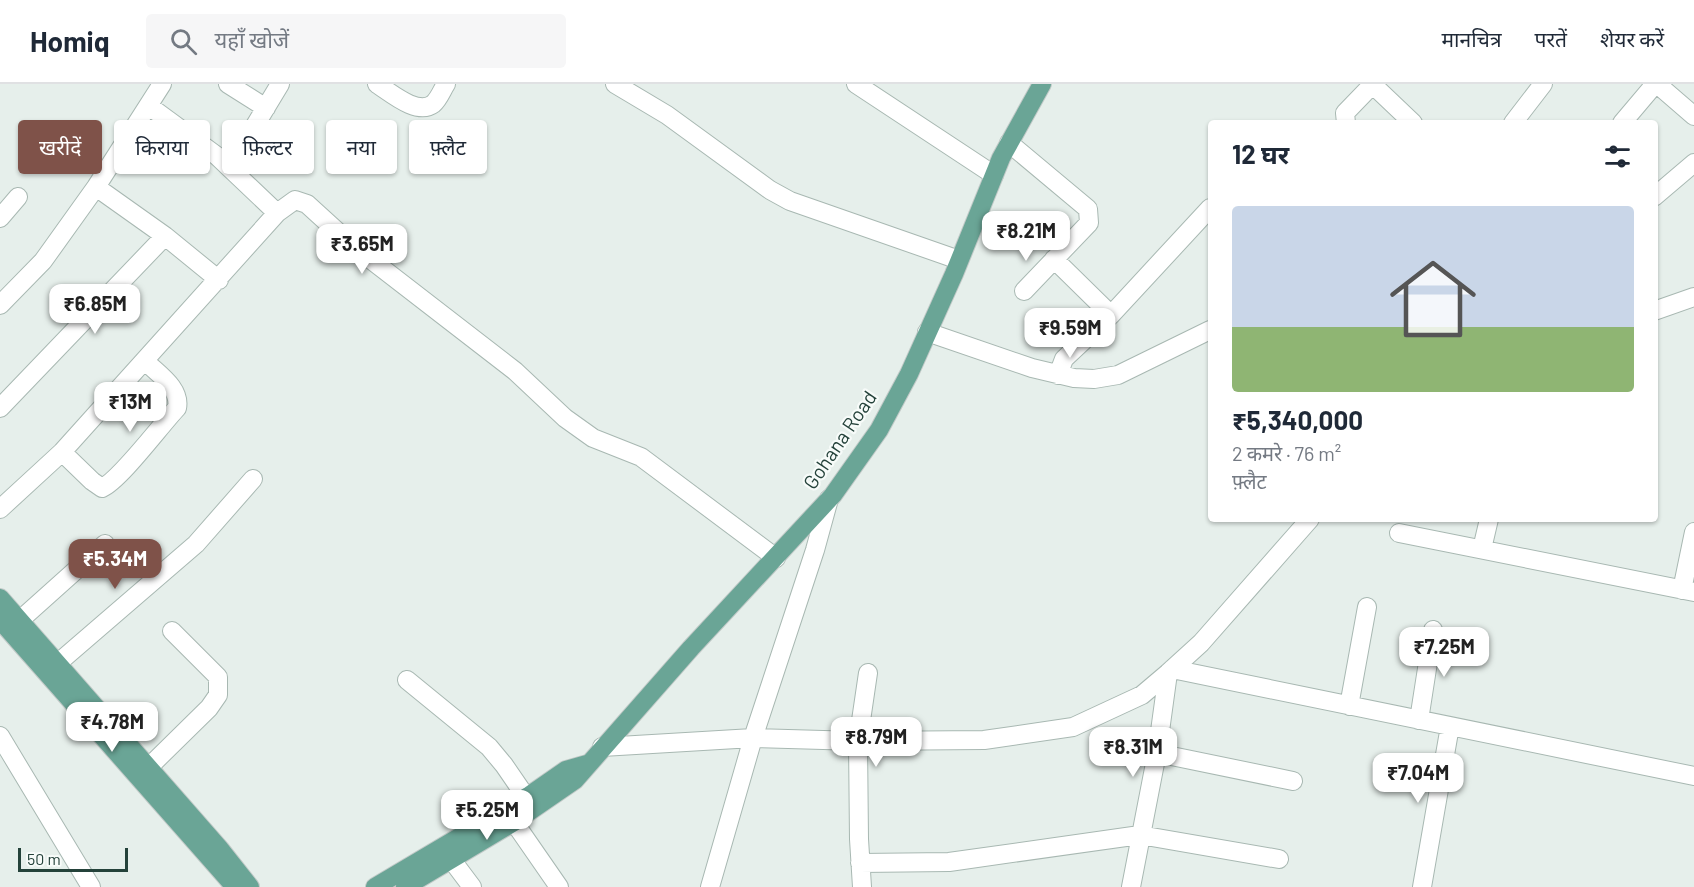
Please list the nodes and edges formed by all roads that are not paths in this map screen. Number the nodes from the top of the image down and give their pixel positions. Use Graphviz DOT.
graph roads {
  1 [pos="162,84"];
  2 [pos="228,84"];
  3 [pos="280,84"];
  4 [pos="377,84"];
  5 [pos="446,84"];
  6 [pos="615,84"];
  7 [pos="856,84"];
  8 [pos="1042,84"];
  9 [pos="1373,84"];
  10 [pos="1543,84"];
  11 [pos="1656,84"];
  12 [pos="876,89"];
  13 [pos="149,106"];
  14 [pos="266,108"];
  15 [pos="1694,116"];
  16 [pos="259,120"];
  17 [pos="1346,120"];
  18 [pos="1410,120"];
  19 [pos="1515,120"];
  20 [pos="1626,120"];
  21 [pos="1009,143"];
  22 [pos="222,161"];
  23 [pos="1694,163"];
  24 [pos="237,174"];
  25 [pos="994,175"];
  26 [pos="96,187"];
  27 [pos="1658,194"];
  28 [pos="18,197"];
  29 [pos="1208,210"];
  30 [pos="277,213"];
  31 [pos="0,218"];
  32 [pos="165,236"];
  33 [pos="1054,259"];
  34 [pos="959,260"];
  35 [pos="219,280"];
  36 [pos="1024,291"];
  37 [pos="1694,297"];
  38 [pos="0,305"];
  39 [pos="1658,310"];
  40 [pos="1111,315"];
  41 [pos="1208,331"];
  42 [pos="927,332"];
  43 [pos="145,361"];
  44 [pos="1058,375"];
  45 [pos="0,408"];
  46 [pos="62,452"];
  47 [pos="253,479"];
  48 [pos="829,500"];
  49 [pos="0,509"];
  50 [pos="1307,522"];
  51 [pos="1488,522"];
  52 [pos="1694,532"];
  53 [pos="1399,533"];
  54 [pos="105,544"];
  55 [pos="1482,549"];
  56 [pos="776,558"];
  57 [pos="1688,591"];
  58 [pos="0,598"];
  59 [pos="1367,607"];
  60 [pos="0,620"];
  61 [pos="19,621"];
  62 [pos="1433,630"];
  63 [pos="172,631"];
  64 [pos="57,663"];
  65 [pos="1170,671"];
  66 [pos="868,673"];
  67 [pos="407,680"];
  68 [pos="1349,706"];
  69 [pos="1419,720"];
  70 [pos="1450,726"];
  71 [pos="0,736"];
  72 [pos="753,738"];
  73 [pos="858,741"];
  74 [pos="602,747"];
  75 [pos="1157,753"];
  76 [pos="587,764"];
  77 [pos="149,767"];
  78 [pos="1694,776"];
  79 [pos="1293,781"];
  80 [pos="526,797"];
  81 [pos="514,822"];
  82 [pos="1140,835"];
  83 [pos="451,859"];
  84 [pos="1279,859"];
  85 [pos="860,863"];
  86 [pos="92,887"];
  87 [pos="235,887"];
  88 [pos="250,887"];
  89 [pos="375,887"];
  90 [pos="405,887"];
  91 [pos="472,887"];
  92 [pos="559,887"];
  93 [pos="710,887"];
  94 [pos="862,887"];
  95 [pos="1131,887"];
  96 [pos="1422,887"];
  1 -- 13 [label="street"];
  2 -- 14 [label="street"];
  3 -- 14 [label="street"];
  4 -- 5 [label="street"];
  6 -- 34 [label="street"];
  7 -- 12 [label="street"];
  8 -- 21 [label="main road, Gohana Road"];
  9 -- 17 [label="street"];
  9 -- 18 [label="street"];
  10 -- 19 [label="street"];
  11 -- 15 [label="street"];
  11 -- 20 [label="street"];
  12 -- 25 [label="street"];
  13 -- 22 [label="street"];
  13 -- 26 [label="street"];
  14 -- 16 [label="street"];
  21 -- 25 [label="main road, Gohana Road"];
  21 -- 33 [label="street"];
  23 -- 27 [label="street"];
  24 -- 30 [label="street"];
  25 -- 34 [label="main road, Gohana Road"];
  26 -- 32 [label="street"];
  26 -- 38 [label="street"];
  28 -- 31 [label="street"];
  29 -- 40 [label="street"];
  30 -- 35 [label="street"];
  30 -- 56 [label="street"];
  32 -- 35 [label="street"];
  32 -- 45 [label="street"];
  33 -- 36 [label="street"];
  33 -- 40 [label="street"];
  34 -- 42 [label="main road, Gohana Road"];
  35 -- 43 [label="street"];
  37 -- 39 [label="street"];
  40 -- 44 [label="street"];
  41 -- 44 [label="street"];
  42 -- 44 [label="street"];
  42 -- 48 [label="main road, Gohana Road"];
  43 -- 46 [label="street"];
  43 -- 46 [label="street"];
  46 -- 49 [label="street"];
  47 -- 64 [label="street"];
  48 -- 56 [label="main road, Gohana Road"];
  48 -- 72 [label="street"];
  50 -- 65 [label="street"];
  51 -- 55 [label="street"];
  52 -- 57 [label="street"];
  53 -- 55 [label="street"];
  54 -- 61 [label="street"];
  55 -- 57 [label="street"];
  56 -- 74 [label="main road, Gohana Road"];
  58 -- 61 [label="main road"];
  59 -- 68 [label="street"];
  60 -- 87 [label="main road"];
  61 -- 64 [label="main road"];
  62 -- 69 [label="street"];
  63 -- 77 [label="street"];
  64 -- 77 [label="main road"];
  65 -- 68 [label="street"];
  65 -- 73 [label="street"];
  65 -- 75 [label="street"];
  66 -- 73 [label="street"];
  67 -- 80 [label="street"];
  68 -- 69 [label="street"];
  69 -- 70 [label="street"];
  70 -- 78 [label="street"];
  70 -- 96 [label="street"];
  71 -- 86 [label="street"];
  72 -- 73 [label="street"];
  72 -- 74 [label="street"];
  72 -- 93 [label="street"];
  73 -- 85 [label="street"];
  74 -- 76 [label="main road, Gohana Road"];
  75 -- 79 [label="street"];
  75 -- 82 [label="street"];
  76 -- 80 [label="main road"];
  76 -- 81 [label="main road, Gohana Road"];
  77 -- 88 [label="main road"];
  80 -- 89 [label="main road"];
  81 -- 83 [label="main road, Gohana Road"];
  81 -- 92 [label="street"];
  82 -- 84 [label="street"];
  82 -- 85 [label="street"];
  82 -- 95 [label="street"];
  83 -- 90 [label="main road, Gohana Road"];
  83 -- 91 [label="street"];
  85 -- 94 [label="street"];
}
